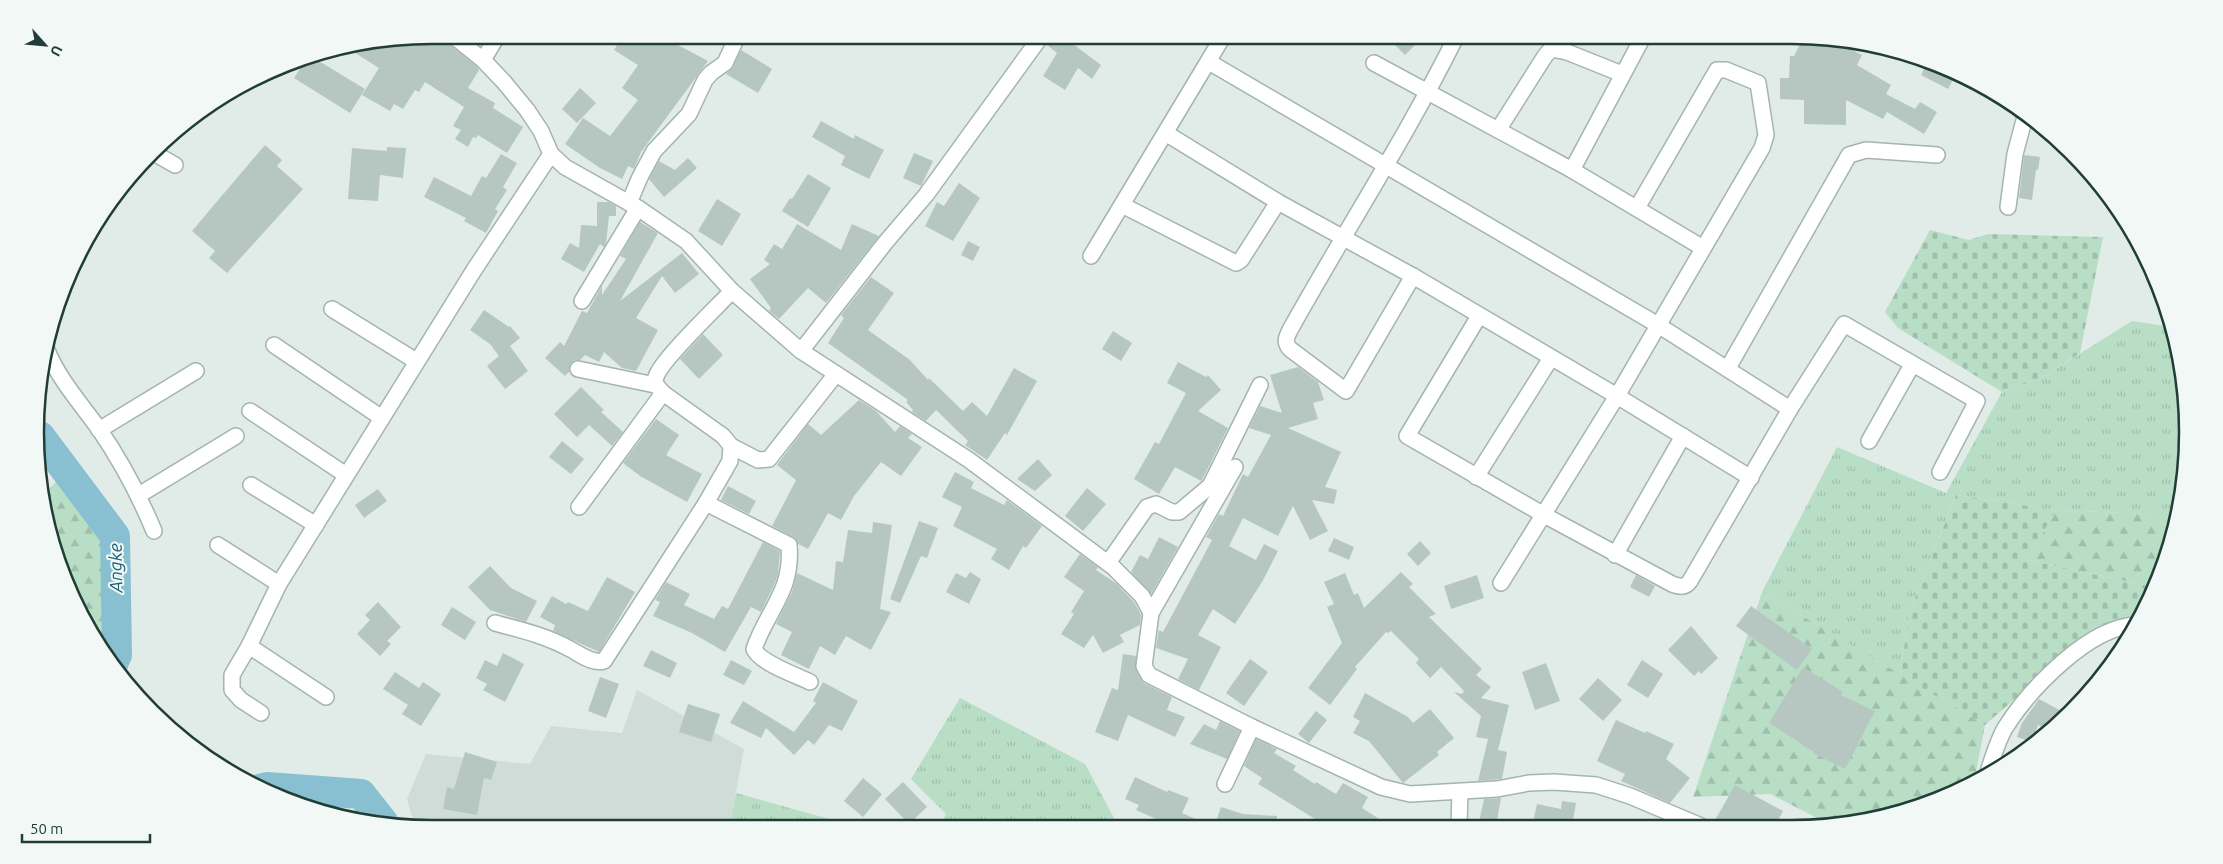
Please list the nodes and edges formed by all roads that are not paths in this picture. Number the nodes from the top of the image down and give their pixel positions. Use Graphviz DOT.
graph roads {
  1 [pos="463,44"];
  2 [pos="493,44"];
  3 [pos="734,44"];
  4 [pos="1035,44"];
  5 [pos="1219,44"];
  6 [pos="1452,44"];
  7 [pos="1639,44"];
  8 [pos="483,60"];
  9 [pos="1209,62"];
  10 [pos="1374,64"];
  11 [pos="1622,74"];
  12 [pos="1428,93"];
  13 [pos="2024,122"];
  14 [pos="1498,130"];
  15 [pos="1166,134"];
  16 [pos="551,154"];
  17 [pos="1937,155"];
  18 [pos="159,156"];
  19 [pos="175,165"];
  20 [pos="1387,166"];
  21 [pos="1572,170"];
  22 [pos="1278,202"];
  23 [pos="633,205"];
  24 [pos="1122,205"];
  25 [pos="2008,207"];
  26 [pos="1637,208"];
  27 [pos="1342,236"];
  28 [pos="1703,248"];
  29 [pos="1092,256"];
  30 [pos="1413,276"];
  31 [pos="732,291"];
  32 [pos="582,301"];
  33 [pos="332,309"];
  34 [pos="1478,316"];
  35 [pos="1658,325"];
  36 [pos="274,345"];
  37 [pos="800,351"];
  38 [pos="1551,358"];
  39 [pos="51,359"];
  40 [pos="416,362"];
  41 [pos="1912,365"];
  42 [pos="1728,368"];
  43 [pos="578,370"];
  44 [pos="196,371"];
  45 [pos="836,374"];
  46 [pos="1260,386"];
  47 [pos="659,389"];
  48 [pos="1617,396"];
  49 [pos="1790,409"];
  50 [pos="250,411"];
  51 [pos="382,418"];
  52 [pos="100,430"];
  53 [pos="236,436"];
  54 [pos="1683,436"];
  55 [pos="1869,441"];
  56 [pos="731,446"];
  57 [pos="1235,468"];
  58 [pos="1940,472"];
  59 [pos="346,475"];
  60 [pos="1476,477"];
  61 [pos="1751,478"];
  62 [pos="251,485"];
  63 [pos="139,495"];
  64 [pos="706,503"];
  65 [pos="579,507"];
  66 [pos="1544,516"];
  67 [pos="316,525"];
  68 [pos="154,531"];
  69 [pos="218,545"];
  70 [pos="1615,555"];
  71 [pos="1108,563"];
  72 [pos="1501,583"];
  73 [pos="279,584"];
  74 [pos="1151,614"];
  75 [pos="495,623"];
  76 [pos="2127,627"];
  77 [pos="249,646"];
  78 [pos="810,682"];
  79 [pos="326,697"];
  80 [pos="261,713"];
  81 [pos="1252,728"];
  82 [pos="1991,764"];
  83 [pos="1225,784"];
  84 [pos="1460,792"];
  85 [pos="1458,820"];
  86 [pos="1687,820"];
  1 -- 8 [label="street"];
  2 -- 8 [label="street"];
  3 -- 23 [label="street"];
  4 -- 37 [label="street"];
  5 -- 9 [label="street"];
  6 -- 12 [label="street"];
  7 -- 11 [label="street"];
  8 -- 16 [label="street"];
  9 -- 15 [label="street"];
  9 -- 20 [label="street"];
  10 -- 12 [label="street"];
  11 -- 14 [label="street"];
  11 -- 21 [label="street"];
  12 -- 14 [label="street"];
  12 -- 20 [label="street"];
  13 -- 25 [label="street"];
  14 -- 21 [label="street"];
  15 -- 22 [label="street"];
  15 -- 24 [label="street"];
  16 -- 23 [label="street"];
  16 -- 40 [label="street"];
  17 -- 42 [label="street"];
  18 -- 19 [label="street"];
  20 -- 27 [label="street"];
  20 -- 35 [label="street"];
  21 -- 26 [label="street"];
  22 -- 24 [label="street"];
  22 -- 27 [label="street"];
  23 -- 31 [label="street"];
  23 -- 32 [label="street"];
  24 -- 29 [label="street"];
  26 -- 28 [label="street"];
  26 -- 28 [label="street"];
  27 -- 30 [label="street"];
  27 -- 30 [label="street"];
  28 -- 35 [label="street"];
  30 -- 34 [label="street"];
  31 -- 37 [label="street"];
  31 -- 47 [label="street"];
  33 -- 40 [label="street"];
  34 -- 38 [label="street"];
  34 -- 60 [label="street"];
  35 -- 42 [label="street"];
  35 -- 48 [label="street"];
  36 -- 51 [label="street"];
  37 -- 45 [label="street"];
  38 -- 48 [label="street"];
  38 -- 60 [label="street"];
  39 -- 52 [label="street"];
  40 -- 51 [label="street"];
  41 -- 49 [label="street"];
  41 -- 55 [label="street"];
  41 -- 58 [label="street"];
  42 -- 49 [label="street"];
  43 -- 47 [label="street"];
  44 -- 52 [label="street"];
  45 -- 56 [label="street"];
  45 -- 71 [label="street"];
  46 -- 71 [label="street"];
  47 -- 56 [label="street"];
  47 -- 65 [label="street"];
  48 -- 54 [label="street"];
  48 -- 66 [label="street"];
  49 -- 61 [label="street"];
  50 -- 59 [label="street"];
  51 -- 59 [label="street"];
  52 -- 63 [label="street"];
  53 -- 63 [label="street"];
  54 -- 61 [label="street"];
  54 -- 70 [label="street"];
  56 -- 64 [label="street"];
  57 -- 74 [label="street"];
  59 -- 67 [label="street"];
  60 -- 66 [label="street"];
  61 -- 70 [label="street"];
  62 -- 67 [label="street"];
  63 -- 68 [label="street"];
  64 -- 75 [label="street"];
  64 -- 78 [label="street"];
  66 -- 70 [label="street"];
  66 -- 72 [label="street"];
  67 -- 73 [label="street"];
  69 -- 73 [label="street"];
  71 -- 74 [label="street"];
  73 -- 77 [label="street"];
  74 -- 81 [label="street"];
  76 -- 82 [label="street"];
  77 -- 79 [label="street"];
  77 -- 80 [label="street"];
  81 -- 83 [label="street"];
  81 -- 84 [label="street"];
  84 -- 85 [label="street"];
  84 -- 86 [label="street"];
}
